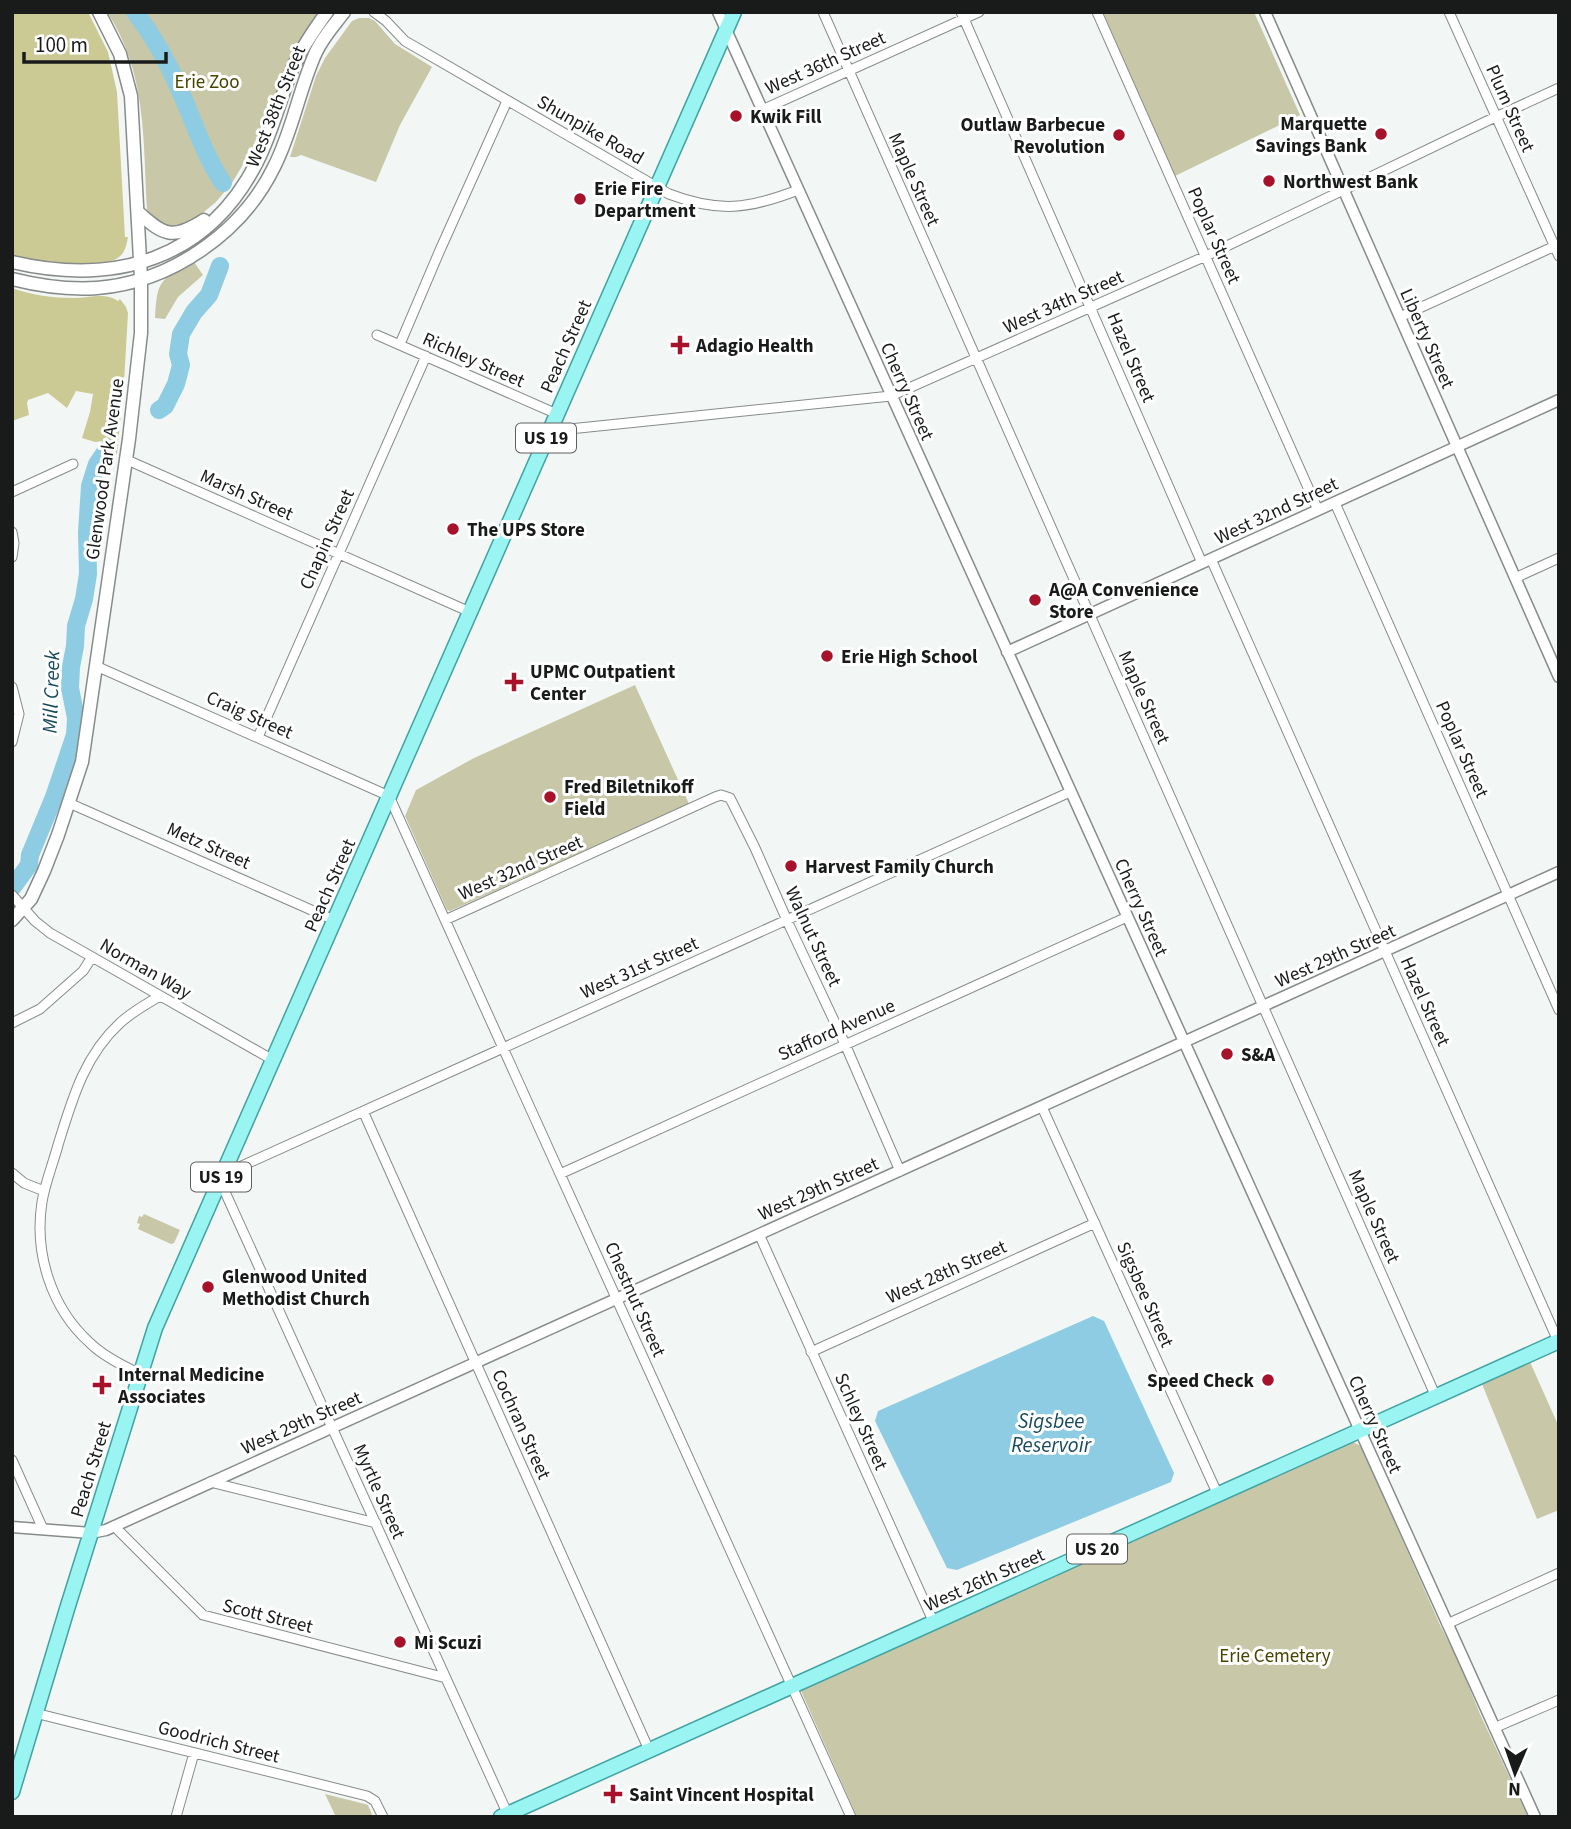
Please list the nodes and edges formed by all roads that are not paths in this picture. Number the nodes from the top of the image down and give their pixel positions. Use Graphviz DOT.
graph roads {
  1 [pos="99,12"];
  2 [pos="327,12"];
  3 [pos="344,12"];
  4 [pos="374,12"];
  5 [pos="718,12"];
  6 [pos="734,12"];
  7 [pos="823,12"];
  8 [pos="979,12"];
  9 [pos="1097,12"];
  10 [pos="1265,12"];
  11 [pos="1449,12"];
  12 [pos="962,16"];
  13 [pos="385,17"];
  14 [pos="726,30"];
  15 [pos="848,71"];
  16 [pos="1559,88"];
  17 [pos="507,101"];
  18 [pos="762,110"];
  19 [pos="1496,117"];
  20 [pos="656,187"];
  21 [pos="798,190"];
  22 [pos="1343,190"];
  23 [pos="138,212"];
  24 [pos="180,238"];
  25 [pos="1557,249"];
  26 [pos="1206,256"];
  27 [pos="12,262"];
  28 [pos="140,263"];
  29 [pos="141,278"];
  30 [pos="12,279"];
  31 [pos="1092,308"];
  32 [pos="1400,317"];
  33 [pos="377,335"];
  34 [pos="400,344"];
  35 [pos="426,356"];
  36 [pos="976,359"];
  37 [pos="891,396"];
  38 [pos="1559,400"];
  39 [pos="557,414"];
  40 [pos="550,431"];
  41 [pos="1457,447"];
  42 [pos="125,459"];
  43 [pos="73,464"];
  44 [pos="12,492"];
  45 [pos="1335,503"];
  46 [pos="1318,510"];
  47 [pos="12,532"];
  48 [pos="339,554"];
  49 [pos="12,557"];
  50 [pos="1559,558"];
  51 [pos="1207,561"];
  52 [pos="1515,578"];
  53 [pos="470,612"];
  54 [pos="1090,615"];
  55 [pos="1007,652"];
  56 [pos="96,666"];
  57 [pos="1559,677"];
  58 [pos="12,687"];
  59 [pos="258,737"];
  60 [pos="12,742"];
  61 [pos="1070,792"];
  62 [pos="389,796"];
  63 [pos="725,796"];
  64 [pos="69,803"];
  65 [pos="1559,872"];
  66 [pos="1508,895"];
  67 [pos="17,900"];
  68 [pos="1127,917"];
  69 [pos="786,919"];
  70 [pos="12,920"];
  71 [pos="334,920"];
  72 [pos="445,920"];
  73 [pos="1385,951"];
  74 [pos="92,957"];
  75 [pos="160,996"];
  76 [pos="1263,1006"];
  77 [pos="1559,1010"];
  78 [pos="12,1023"];
  79 [pos="1184,1042"];
  80 [pos="845,1044"];
  81 [pos="503,1048"];
  82 [pos="273,1060"];
  83 [pos="1042,1107"];
  84 [pos="363,1111"];
  85 [pos="900,1171"];
  86 [pos="12,1173"];
  87 [pos="560,1174"];
  88 [pos="221,1177"];
  89 [pos="44,1191"];
  90 [pos="1095,1223"];
  91 [pos="758,1234"];
  92 [pos="617,1299"];
  93 [pos="1558,1341"];
  94 [pos="811,1352"];
  95 [pos="475,1363"];
  96 [pos="140,1374"];
  97 [pos="1436,1396"];
  98 [pos="332,1427"];
  99 [pos="1360,1431"];
  100 [pos="12,1460"];
  101 [pos="210,1482"];
  102 [pos="1218,1495"];
  103 [pos="376,1523"];
  104 [pos="114,1526"];
  105 [pos="12,1527"];
  106 [pos="43,1529"];
  107 [pos="91,1532"];
  108 [pos="1559,1573"];
  109 [pos="934,1623"];
  110 [pos="1447,1624"];
  111 [pos="446,1678"];
  112 [pos="792,1686"];
  113 [pos="1559,1700"];
  114 [pos="36,1713"];
  115 [pos="1494,1728"];
  116 [pos="649,1750"];
  117 [pos="194,1753"];
  118 [pos="12,1792"];
  119 [pos="506,1816"];
  120 [pos="176,1817"];
  121 [pos="383,1817"];
  122 [pos="851,1817"];
  123 [pos="1535,1817"];
  1 -- 23 [label="main road, Glenwood Park Avenue"];
  2 -- 24 [label="main road, West 38th Street"];
  3 -- 29 [label="main road, West 38th Street"];
  4 -- 13 [label="street, Shunpike Road"];
  5 -- 14 [label="street, Cherry Street"];
  6 -- 14 [label="main road, Peach Street / US 19"];
  7 -- 15 [label="street, Maple Street"];
  8 -- 12 [label="street, West 36th Street"];
  9 -- 26 [label="street, Poplar Street"];
  10 -- 22 [label="street, Liberty Street"];
  11 -- 19 [label="street, Plum Street"];
  12 -- 15 [label="street, West 36th Street"];
  12 -- 31 [label="street, Hazel Street"];
  13 -- 17 [label="street, Shunpike Road"];
  14 -- 18 [label="street, Cherry Street"];
  14 -- 20 [label="main road, Peach Street / US 19"];
  15 -- 18 [label="street, West 36th Street"];
  15 -- 36 [label="street, Maple Street"];
  16 -- 19 [label="street, West 34th Street"];
  17 -- 20 [label="street, Shunpike Road"];
  17 -- 34 [label="street"];
  18 -- 21 [label="street, Cherry Street"];
  19 -- 22 [label="street, West 34th Street"];
  19 -- 25 [label="street, Plum Street"];
  20 -- 21 [label="street, Shunpike Road"];
  20 -- 39 [label="main road, Peach Street / US 19"];
  21 -- 37 [label="street, Cherry Street"];
  22 -- 26 [label="street, West 34th Street"];
  22 -- 32 [label="street, Liberty Street"];
  23 -- 24 [label="main road"];
  23 -- 28 [label="main road, Glenwood Park Avenue"];
  24 -- 28 [label="main road, West 38th Street"];
  25 -- 32 [label="street"];
  26 -- 31 [label="street, West 34th Street"];
  26 -- 46 [label="street, Poplar Street"];
  27 -- 28 [label="main road, West 38th Street"];
  28 -- 29 [label="main road, Glenwood Park Avenue"];
  29 -- 30 [label="main road, West 38th Street"];
  29 -- 42 [label="main road, Glenwood Park Avenue"];
  31 -- 36 [label="street, West 34th Street"];
  31 -- 51 [label="street, Hazel Street"];
  32 -- 41 [label="street, Liberty Street"];
  33 -- 34 [label="street, Richley Street"];
  34 -- 35 [label="street, Richley Street"];
  35 -- 39 [label="street, Richley Street"];
  35 -- 48 [label="street, Chapin Street"];
  36 -- 37 [label="street, West 34th Street"];
  36 -- 54 [label="street, Maple Street"];
  37 -- 40 [label="street, West 34th Street"];
  37 -- 55 [label="street, Cherry Street"];
  38 -- 41 [label="street, West 32nd Street"];
  39 -- 40 [label="main road, Peach Street / US 19"];
  40 -- 53 [label="main road, Peach Street / US 19"];
  41 -- 45 [label="street, West 32nd Street"];
  41 -- 52 [label="street, Liberty Street"];
  42 -- 48 [label="street, Marsh Street"];
  42 -- 56 [label="main road, Glenwood Park Avenue"];
  43 -- 44 [label="street"];
  45 -- 46 [label="street, West 32nd Street"];
  45 -- 66 [label="street, Poplar Street"];
  46 -- 51 [label="street, West 32nd Street"];
  47 -- 49 [label="street"];
  48 -- 53 [label="street, Marsh Street"];
  48 -- 59 [label="street, Chapin Street"];
  50 -- 52 [label="street"];
  51 -- 54 [label="street, West 32nd Street"];
  51 -- 73 [label="street, Hazel Street"];
  52 -- 57 [label="street, Liberty Street"];
  53 -- 62 [label="main road, Peach Street / US 19"];
  54 -- 55 [label="street, West 32nd Street"];
  54 -- 76 [label="street, Maple Street"];
  55 -- 61 [label="street, Cherry Street"];
  56 -- 59 [label="street, Craig Street"];
  56 -- 64 [label="main road, Glenwood Park Avenue"];
  58 -- 60 [label="street"];
  59 -- 62 [label="street, Craig Street"];
  61 -- 68 [label="street, Cherry Street"];
  61 -- 69 [label="street, West 31st Street"];
  62 -- 71 [label="main road, Peach Street / US 19"];
  62 -- 72 [label="street, Chestnut Street"];
  63 -- 69 [label="street, Walnut Street"];
  63 -- 72 [label="street, West 32nd Street"];
  64 -- 67 [label="main road, Glenwood Park Avenue"];
  64 -- 71 [label="street, Metz Street"];
  65 -- 66 [label="street, West 29th Street"];
  66 -- 73 [label="street, West 29th Street"];
  66 -- 77 [label="street, Poplar Street"];
  67 -- 70 [label="main road, Glenwood Park Avenue"];
  67 -- 74 [label="street, Norman Way"];
  68 -- 79 [label="street, Cherry Street"];
  68 -- 80 [label="street, Stafford Avenue"];
  69 -- 80 [label="street, Walnut Street"];
  69 -- 81 [label="street, West 31st Street"];
  71 -- 82 [label="main road, Peach Street / US 19"];
  72 -- 81 [label="street, Chestnut Street"];
  73 -- 76 [label="street, West 29th Street"];
  73 -- 93 [label="street, Hazel Street"];
  74 -- 75 [label="street, Norman Way"];
  74 -- 78 [label="street"];
  75 -- 82 [label="street, Norman Way"];
  75 -- 89 [label="street"];
  76 -- 79 [label="street, West 29th Street"];
  76 -- 97 [label="street, Maple Street"];
  79 -- 83 [label="street, West 29th Street"];
  79 -- 99 [label="street, Cherry Street"];
  80 -- 85 [label="street, Walnut Street"];
  80 -- 87 [label="street, Stafford Avenue"];
  81 -- 84 [label="street, West 31st Street"];
  81 -- 87 [label="street, Chestnut Street"];
  82 -- 88 [label="main road, Peach Street / US 19"];
  83 -- 85 [label="street, West 29th Street"];
  83 -- 90 [label="street, Sigsbee Street"];
  84 -- 88 [label="street, West 31st Street"];
  84 -- 95 [label="street, Cochran Street"];
  85 -- 91 [label="street, West 29th Street"];
  86 -- 89 [label="street"];
  87 -- 92 [label="street, Chestnut Street"];
  88 -- 96 [label="main road, Peach Street / US 19"];
  88 -- 98 [label="street, Myrtle Street"];
  89 -- 96 [label="street"];
  90 -- 94 [label="street, West 28th Street"];
  90 -- 102 [label="street, Sigsbee Street"];
  91 -- 92 [label="street, West 29th Street"];
  91 -- 94 [label="street, Schley Street"];
  92 -- 95 [label="street, West 29th Street"];
  92 -- 112 [label="street, Chestnut Street"];
  93 -- 97 [label="main road, West 26th Street / US 20"];
  94 -- 109 [label="street, Schley Street"];
  95 -- 98 [label="street, West 29th Street"];
  95 -- 116 [label="street, Cochran Street"];
  96 -- 107 [label="main road, Peach Street / US 19"];
  97 -- 99 [label="main road, West 26th Street / US 20"];
  98 -- 101 [label="street, West 29th Street"];
  98 -- 103 [label="street, Myrtle Street"];
  99 -- 102 [label="main road, West 26th Street / US 20"];
  99 -- 110 [label="street, Cherry Street"];
  100 -- 106 [label="street"];
  101 -- 103 [label="street"];
  101 -- 104 [label="street, West 29th Street"];
  102 -- 109 [label="main road, West 26th Street / US 20"];
  103 -- 111 [label="street, Myrtle Street"];
  104 -- 107 [label="street, West 29th Street"];
  104 -- 111 [label="street, Scott Street"];
  105 -- 106 [label="street, West 29th Street"];
  106 -- 107 [label="street, West 29th Street"];
  107 -- 114 [label="main road, Peach Street / US 19"];
  108 -- 110 [label="street"];
  109 -- 112 [label="main road, West 26th Street / US 20"];
  110 -- 115 [label="street, Cherry Street"];
  111 -- 119 [label="street, Myrtle Street"];
  112 -- 116 [label="main road, West 26th Street / US 20"];
  112 -- 122 [label="street, Chestnut Street"];
  113 -- 115 [label="street"];
  114 -- 117 [label="street, Goodrich Street"];
  114 -- 118 [label="main road, Peach Street / US 19"];
  115 -- 123 [label="street, Cherry Street"];
  116 -- 119 [label="main road, West 26th Street / US 20"];
  117 -- 120 [label="street"];
  117 -- 121 [label="street, Goodrich Street"];
}
